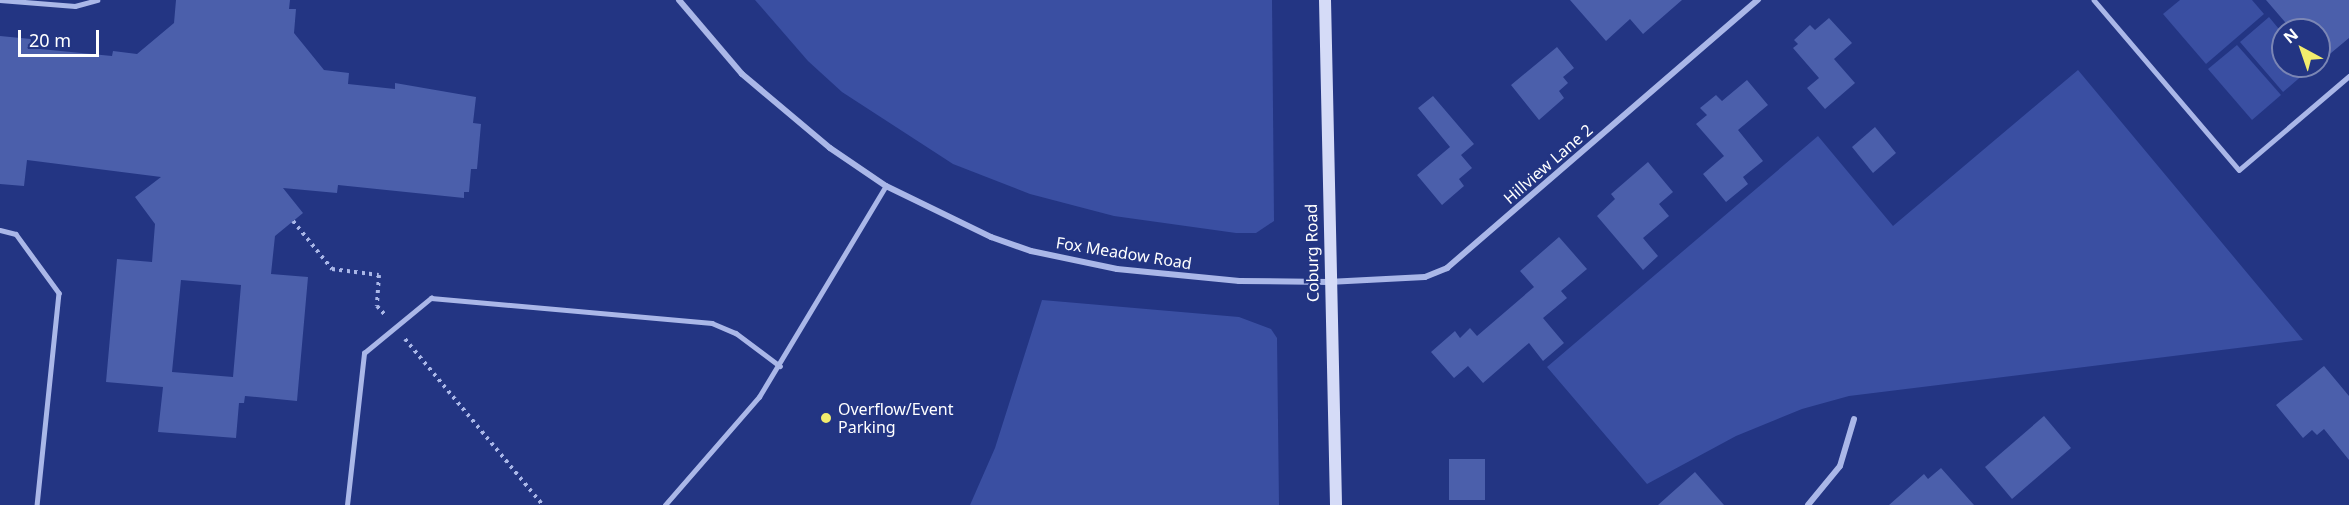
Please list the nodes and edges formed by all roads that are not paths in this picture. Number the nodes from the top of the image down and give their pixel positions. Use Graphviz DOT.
graph roads {
  1 [pos="0,0"];
  2 [pos="97,0"];
  3 [pos="679,0"];
  4 [pos="1325,0"];
  5 [pos="1758,0"];
  6 [pos="2094,0"];
  7 [pos="2349,76"];
  8 [pos="886,186"];
  9 [pos="0,230"];
  10 [pos="1328,282"];
  11 [pos="780,366"];
  12 [pos="1854,419"];
  13 [pos="37,505"];
  14 [pos="347,505"];
  15 [pos="665,505"];
  16 [pos="1336,505"];
  17 [pos="1808,505"];
  1 -- 2 [label="lane"];
  3 -- 8 [label="street, Fox Meadow Road"];
  4 -- 10 [label="main road, Coburg Road"];
  5 -- 10 [label="street, Hillview Lane 2"];
  6 -- 7 [label="lane"];
  8 -- 10 [label="street, Fox Meadow Road"];
  8 -- 11 [label="lane"];
  9 -- 13 [label="lane"];
  10 -- 16 [label="main road, Coburg Road"];
  11 -- 14 [label="lane"];
  11 -- 15 [label="lane"];
  12 -- 17 [label="street"];
}
